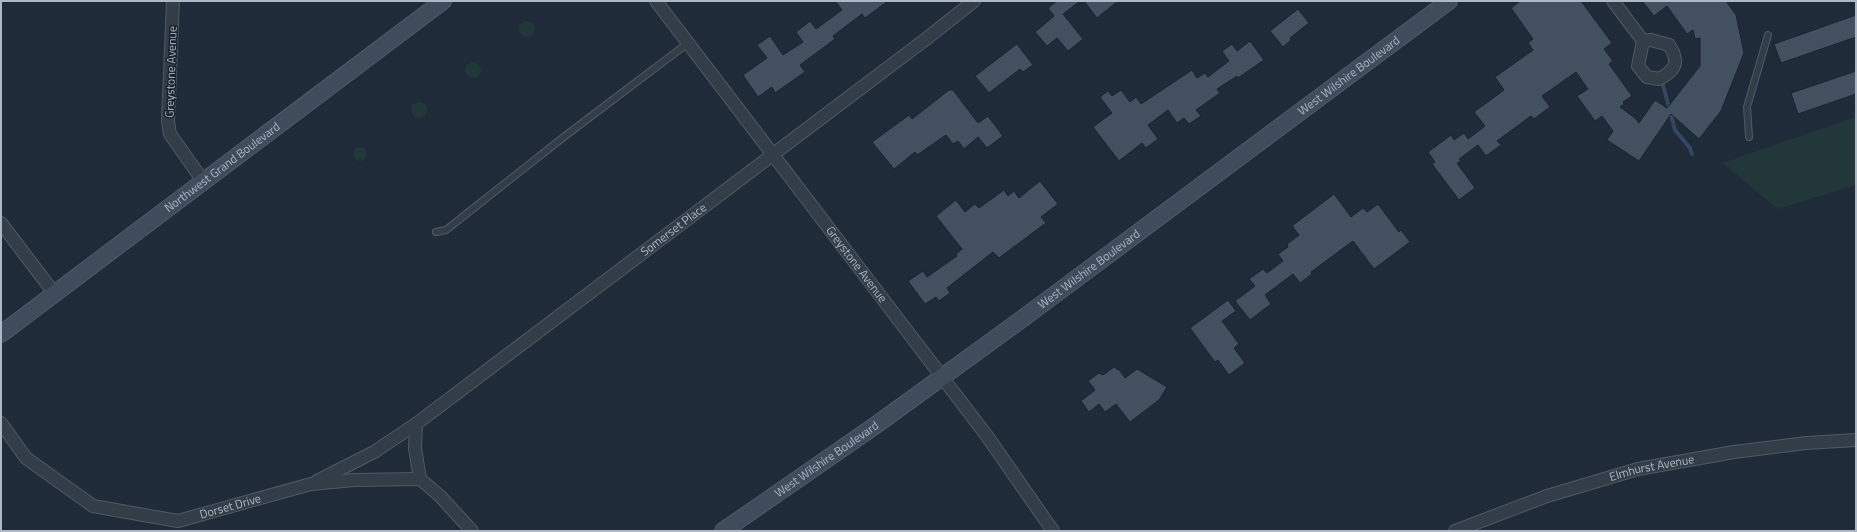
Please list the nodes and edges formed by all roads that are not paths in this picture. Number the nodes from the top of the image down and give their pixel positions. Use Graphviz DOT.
graph roads {
  1 [pos="173,1"];
  2 [pos="444,1"];
  3 [pos="656,1"];
  4 [pos="974,1"];
  5 [pos="1449,1"];
  6 [pos="1612,1"];
  7 [pos="1768,35"];
  8 [pos="1643,41"];
  9 [pos="688,43"];
  10 [pos="1749,137"];
  11 [pos="773,155"];
  12 [pos="203,181"];
  13 [pos="1,222"];
  14 [pos="436,232"];
  15 [pos="54,293"];
  16 [pos="1,334"];
  17 [pos="943,376"];
  18 [pos="1,423"];
  19 [pos="416,424"];
  20 [pos="1856,440"];
  21 [pos="420,479"];
  22 [pos="311,484"];
  23 [pos="472,531"];
  24 [pos="723,531"];
  25 [pos="1053,531"];
  26 [pos="1454,531"];
  1 -- 12 [label="street, Greystone Avenue"];
  2 -- 12 [label="street, Northwest Grand Boulevard"];
  3 -- 9 [label="street, Greystone Avenue"];
  4 -- 11 [label="street, Somerset Place"];
  5 -- 17 [label="street, West Wilshire Boulevard"];
  6 -- 8 [label="street"];
  7 -- 10 [label="lane"];
  9 -- 11 [label="street, Greystone Avenue"];
  9 -- 14 [label="lane"];
  11 -- 17 [label="street, Greystone Avenue"];
  11 -- 19 [label="street, Somerset Place"];
  12 -- 15 [label="street, Northwest Grand Boulevard"];
  13 -- 15 [label="street"];
  15 -- 16 [label="street, Northwest Grand Boulevard"];
  17 -- 24 [label="street, West Wilshire Boulevard"];
  17 -- 25 [label="street, Greystone Avenue"];
  18 -- 22 [label="street, Dorset Drive"];
  19 -- 21 [label="street"];
  19 -- 22 [label="street, Somerset Place"];
  20 -- 26 [label="street, Elmhurst Avenue"];
  21 -- 22 [label="street, Dorset Drive"];
  21 -- 23 [label="street"];
}
